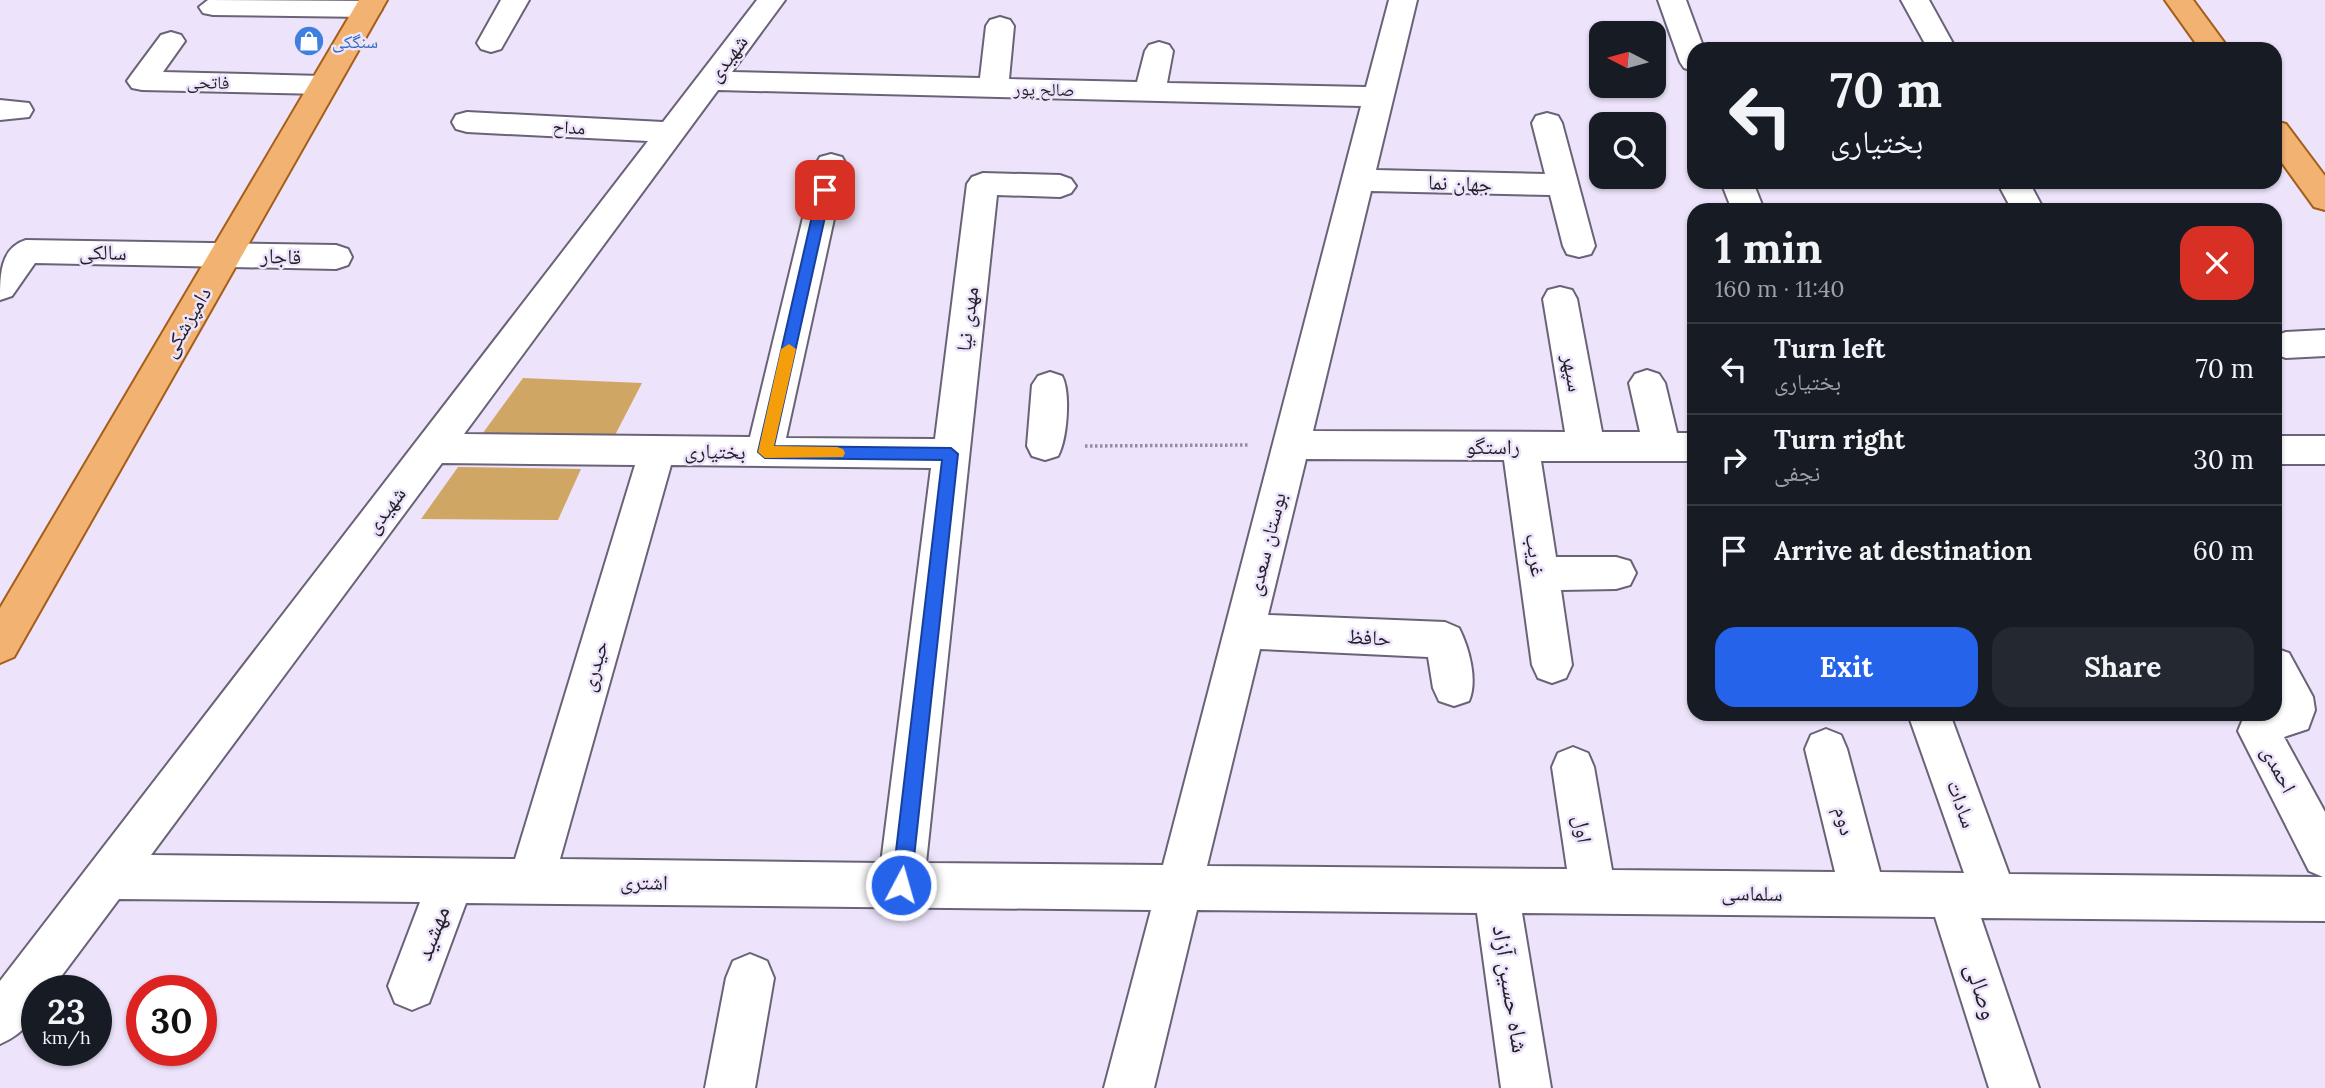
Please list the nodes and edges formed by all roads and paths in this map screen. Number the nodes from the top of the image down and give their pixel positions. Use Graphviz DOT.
graph roads {
  1 [pos="515,0"];
  2 [pos="771,0"];
  3 [pos="1403,0"];
  4 [pos="1672,0"];
  5 [pos="1915,0"];
  6 [pos="2179,0"];
  7 [pos="370,4"];
  8 [pos="213,7"];
  9 [pos="1000,26"];
  10 [pos="171,41"];
  11 [pos="1687,42"];
  12 [pos="1937,42"];
  13 [pos="2210,42"];
  14 [pos="491,43"];
  15 [pos="1159,51"];
  16 [pos="710,80"];
  17 [pos="323,85"];
  18 [pos="993,88"];
  19 [pos="1150,91"];
  20 [pos="1379,97"];
  21 [pos="467,122"];
  22 [pos="1547,123"];
  23 [pos="671,132"];
  24 [pos="2282,141"];
  25 [pos="831,164"];
  26 [pos="1358,180"];
  27 [pos="1563,185"];
  28 [pos="1060,186"];
  29 [pos="2325,199"];
  30 [pos="1579,246"];
  31 [pos="226,254"];
  32 [pos="335,257"];
  33 [pos="0,288"];
  34 [pos="1560,299"];
  35 [pos="2325,343"];
  36 [pos="2286,345"];
  37 [pos="1647,383"];
  38 [pos="1050,385"];
  39 [pos="1291,445"];
  40 [pos="1045,446"];
  41 [pos="1520,446"];
  42 [pos="1586,446"];
  43 [pos="1678,447"];
  44 [pos="432,448"];
  45 [pos="657,451"];
  46 [pos="765,452"];
  47 [pos="951,454"];
  48 [pos="1616,573"];
  49 [pos="1539,574"];
  50 [pos="1244,631"];
  51 [pos="0,645"];
  52 [pos="1552,665"];
  53 [pos="2282,679"];
  54 [pos="1454,688"];
  55 [pos="2282,718"];
  56 [pos="1931,721"];
  57 [pos="2267,721"];
  58 [pos="1826,749"];
  59 [pos="1573,767"];
  60 [pos="2325,856"];
  61 [pos="108,877"];
  62 [pos="452,881"];
  63 [pos="531,881"];
  64 [pos="901,885"];
  65 [pos="1180,888"];
  66 [pos="1496,890"];
  67 [pos="1593,891"];
  68 [pos="1863,894"];
  69 [pos="1973,895"];
  70 [pos="2325,898"];
  71 [pos="750,978"];
  72 [pos="412,986"];
  73 [pos="0,1020"];
  74 [pos="730,1088"];
  75 [pos="1129,1088"];
  76 [pos="1526,1088"];
  77 [pos="2014,1088"];
  1 -- 14 [label="street"];
  2 -- 16 [label="street, شهیدی"];
  3 -- 20 [label="street, بوستان سعدی"];
  4 -- 11 [label="street"];
  5 -- 12 [label="street"];
  6 -- 13 [label="main road"];
  7 -- 8 [label="street"];
  7 -- 17 [label="main road, دامپزشکی"];
  9 -- 18 [label="street"];
  10 -- 17 [label="street, فاتحی"];
  15 -- 19 [label="street"];
  16 -- 18 [label="street, صالح پور"];
  16 -- 23 [label="street, شهیدی"];
  17 -- 31 [label="main road, دامپزشکی"];
  18 -- 19 [label="street, صالح پور"];
  19 -- 20 [label="street, صالح پور"];
  20 -- 26 [label="street, بوستان سعدی"];
  21 -- 23 [label="street, مداح"];
  22 -- 27 [label="street"];
  23 -- 44 [label="street, شهیدی"];
  24 -- 29 [label="main road"];
  25 -- 46 [label="street"];
  26 -- 27 [label="street, جهان نما"];
  26 -- 39 [label="street, بوستان سعدی"];
  27 -- 30 [label="street"];
  28 -- 47 [label="street, مهدی نیا"];
  31 -- 32 [label="street, قاجار"];
  31 -- 33 [label="street, سالکی"];
  31 -- 51 [label="main road, دامپزشکی"];
  34 -- 42 [label="street, سپهر"];
  35 -- 36 [label="street"];
  37 -- 43 [label="street"];
  38 -- 40 [label="street"];
  39 -- 40 [label="path"];
  39 -- 41 [label="street, راستگو"];
  39 -- 50 [label="street, بوستان سعدی"];
  41 -- 42 [label="street, راستگو"];
  41 -- 49 [label="street, غریب"];
  42 -- 43 [label="street, راستگو"];
  44 -- 45 [label="street, بختیاری"];
  44 -- 61 [label="street, شهیدی"];
  45 -- 46 [label="street, بختیاری"];
  45 -- 63 [label="street, حیدری"];
  46 -- 47 [label="street, بختیاری"];
  47 -- 64 [label="street, مهدی نیا"];
  48 -- 49 [label="street"];
  49 -- 52 [label="street, غریب"];
  50 -- 54 [label="street, حافظ"];
  50 -- 65 [label="street, بوستان سعدی"];
  53 -- 55 [label="street, احمدی"];
  56 -- 69 [label="street, سادات"];
  57 -- 60 [label="street, احمدی"];
  58 -- 68 [label="street, دوم"];
  59 -- 67 [label="street, اول"];
  61 -- 62 [label="street, اشتری"];
  61 -- 73 [label="street, شهیدی"];
  62 -- 63 [label="street, اشتری"];
  62 -- 72 [label="street, مهشید"];
  63 -- 64 [label="street, اشتری"];
  64 -- 65 [label="street, اشتری"];
  65 -- 66 [label="street, سلماسی"];
  65 -- 75 [label="street, بوستان سعدی"];
  66 -- 67 [label="street, سلماسی"];
  66 -- 76 [label="street, شاه حسین آزاد"];
  67 -- 68 [label="street, سلماسی"];
  68 -- 69 [label="street, سلماسی"];
  69 -- 70 [label="street, سلماسی"];
  69 -- 77 [label="street, وصالی"];
  71 -- 74 [label="street"];
}
